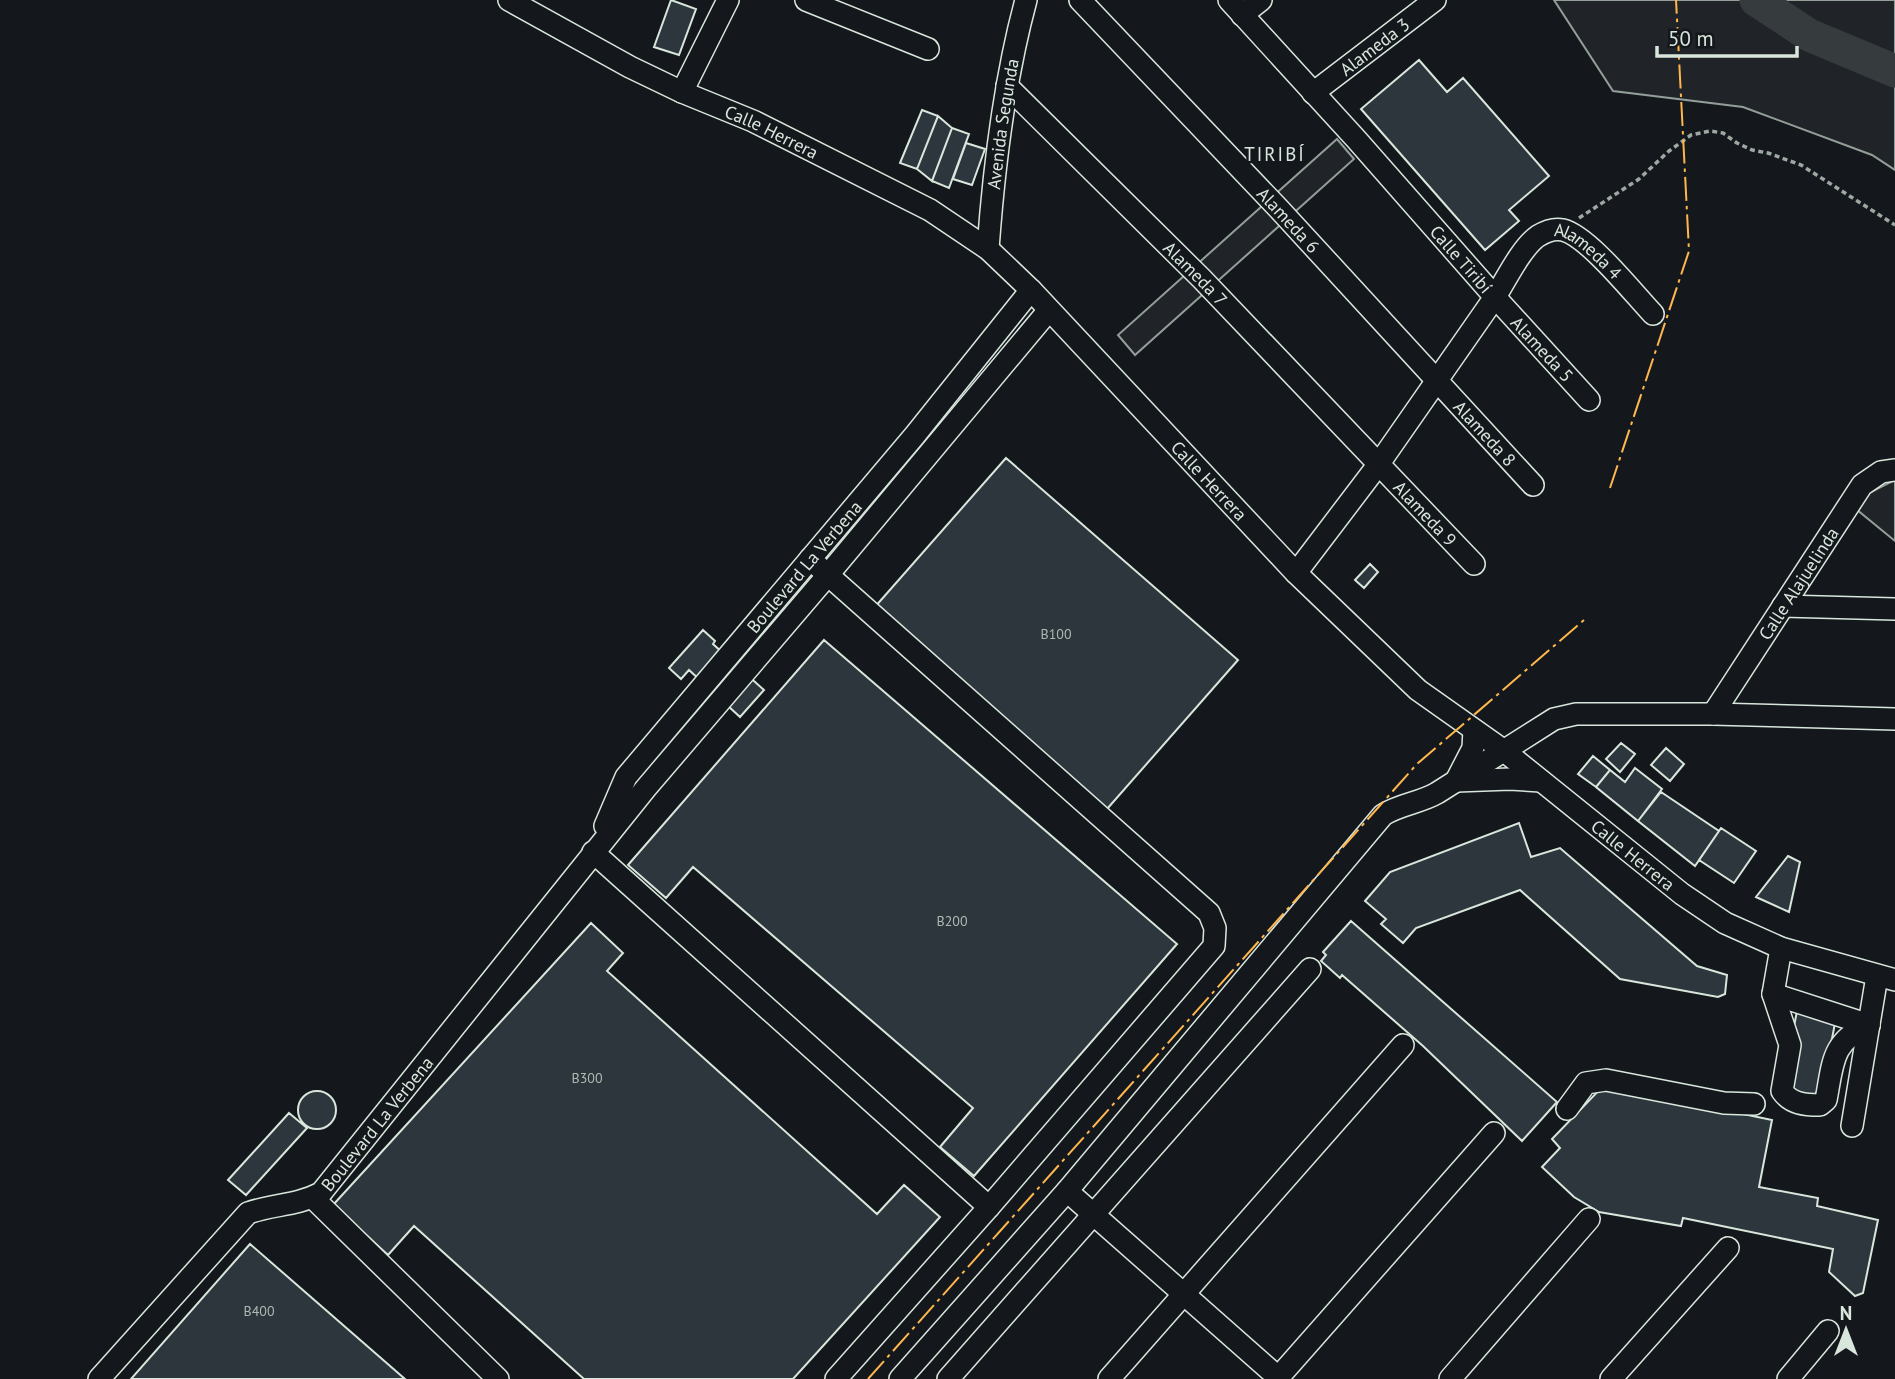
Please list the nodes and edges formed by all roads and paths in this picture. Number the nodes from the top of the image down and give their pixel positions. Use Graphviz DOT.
graph roads {
  1 [pos="509,0"];
  2 [pos="728,0"];
  3 [pos="806,0"];
  4 [pos="1026,0"];
  5 [pos="1080,0"];
  6 [pos="1261,0"];
  7 [pos="1435,0"];
  8 [pos="840,6"];
  9 [pos="1236,7"];
  10 [pos="928,49"];
  11 [pos="1007,86"];
  12 [pos="682,92"];
  13 [pos="1313,93"];
  14 [pos="1895,225"];
  15 [pos="1562,230"];
  16 [pos="988,250"];
  17 [pos="1031,290"];
  18 [pos="1495,297"];
  19 [pos="1049,310"];
  20 [pos="1653,314"];
  21 [pos="1436,381"];
  22 [pos="1589,400"];
  23 [pos="915,435"];
  24 [pos="933,448"];
  25 [pos="1378,465"];
  26 [pos="1895,470"];
  27 [pos="1533,485"];
  28 [pos="810,559"];
  29 [pos="1474,564"];
  30 [pos="1297,573"];
  31 [pos="827,576"];
  32 [pos="1783,606"];
  33 [pos="1895,609"];
  34 [pos="1713,714"];
  35 [pos="1895,719"];
  36 [pos="1474,730"];
  37 [pos="1503,750"];
  38 [pos="1456,781"];
  39 [pos="1541,781"];
  40 [pos="593,852"];
  41 [pos="1780,948"];
  42 [pos="1310,969"];
  43 [pos="1886,978"];
  44 [pos="1773,995"];
  45 [pos="1869,1025"];
  46 [pos="1403,1045"];
  47 [pos="1754,1104"];
  48 [pos="1567,1109"];
  49 [pos="1852,1126"];
  50 [pos="1493,1133"];
  51 [pos="1067,1191"];
  52 [pos="313,1198"];
  53 [pos="989,1208"];
  54 [pos="1093,1214"];
  55 [pos="1589,1219"];
  56 [pos="1728,1248"];
  57 [pos="1183,1294"];
  58 [pos="1828,1331"];
  59 [pos="1278,1378"];
  60 [pos="99,1379"];
  61 [pos="498,1379"];
  62 [pos="836,1379"];
  63 [pos="900,1379"];
  64 [pos="948,1379"];
  65 [pos="1109,1379"];
  66 [pos="1450,1379"];
  67 [pos="1611,1379"];
  68 [pos="1788,1379"];
  1 -- 12 [label="street, Calle Herrera"];
  2 -- 12 [label="street"];
  3 -- 8 [label="street"];
  4 -- 11 [label="street, Avenida Segunda"];
  5 -- 21 [label="street, Alameda 6"];
  6 -- 9 [label="street"];
  7 -- 13 [label="street, Alameda 3"];
  8 -- 10 [label="street"];
  9 -- 13 [label="street, Calle Tiribí"];
  11 -- 16 [label="street, Avenida Segunda"];
  11 -- 25 [label="street, Alameda 7"];
  12 -- 16 [label="street, Calle Herrera"];
  13 -- 18 [label="street, Calle Tiribí"];
  14 -- 15 [label="path"];
  15 -- 18 [label="street, Alameda 4"];
  15 -- 20 [label="street, Alameda 4"];
  16 -- 17 [label="street, Calle Herrera"];
  17 -- 19 [label="street, Calle Herrera"];
  17 -- 23 [label="street, Boulevard La Verbena"];
  18 -- 21 [label="street, Calle Tiribí"];
  18 -- 22 [label="street, Alameda 5"];
  19 -- 24 [label="street, Boulevard La Verbena"];
  19 -- 30 [label="street, Calle Herrera"];
  21 -- 25 [label="street, Calle Tiribí"];
  21 -- 27 [label="street, Alameda 8"];
  23 -- 24 [label="street"];
  23 -- 28 [label="street, Boulevard La Verbena"];
  24 -- 31 [label="street, Boulevard La Verbena"];
  25 -- 29 [label="street, Alameda 9"];
  25 -- 30 [label="street, Calle Tiribí"];
  26 -- 32 [label="street, Calle Alajuelinda"];
  28 -- 31 [label="street"];
  28 -- 40 [label="street, Boulevard La Verbena"];
  30 -- 36 [label="street, Calle Herrera"];
  31 -- 40 [label="street, Boulevard La Verbena"];
  31 -- 53 [label="street"];
  32 -- 33 [label="street"];
  32 -- 34 [label="street, Calle Alajuelinda"];
  34 -- 35 [label="street"];
  34 -- 37 [label="street"];
  36 -- 37 [label="street, Calle Herrera"];
  36 -- 38 [label="street"];
  37 -- 38 [label="street"];
  37 -- 39 [label="street, Calle Herrera"];
  38 -- 39 [label="street"];
  38 -- 51 [label="street"];
  39 -- 41 [label="street, Calle Herrera"];
  40 -- 52 [label="street, Boulevard La Verbena"];
  40 -- 53 [label="street"];
  41 -- 43 [label="street, Calle Herrera"];
  41 -- 44 [label="street"];
  42 -- 54 [label="street"];
  43 -- 45 [label="street"];
  44 -- 45 [label="street"];
  44 -- 45 [label="street"];
  45 -- 49 [label="street"];
  46 -- 57 [label="street"];
  47 -- 48 [label="street"];
  50 -- 59 [label="street"];
  51 -- 54 [label="street"];
  51 -- 63 [label="street"];
  52 -- 60 [label="street, Boulevard La Verbena"];
  52 -- 61 [label="street"];
  53 -- 62 [label="street"];
  54 -- 57 [label="street"];
  54 -- 64 [label="street"];
  55 -- 66 [label="street"];
  56 -- 67 [label="street"];
  57 -- 59 [label="street"];
  57 -- 65 [label="street"];
  58 -- 68 [label="street"];
}
